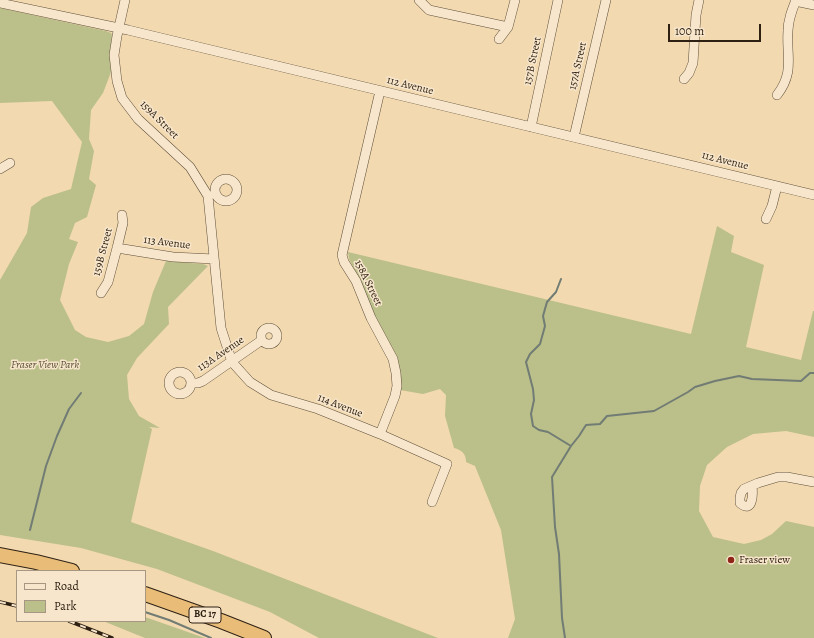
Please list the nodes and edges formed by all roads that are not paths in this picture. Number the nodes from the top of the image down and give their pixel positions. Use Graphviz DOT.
graph roads {
  1 [pos="125,0"];
  2 [pos="419,0"];
  3 [pos="515,0"];
  4 [pos="558,0"];
  5 [pos="606,0"];
  6 [pos="699,0"];
  7 [pos="795,0"];
  8 [pos="0,3"];
  9 [pos="814,5"];
  10 [pos="508,27"];
  11 [pos="119,28"];
  12 [pos="499,39"];
  13 [pos="684,79"];
  14 [pos="380,90"];
  15 [pos="777,95"];
  16 [pos="531,127"];
  17 [pos="574,137"];
  18 [pos="10,163"];
  19 [pos="0,169"];
  20 [pos="777,186"];
  21 [pos="814,195"];
  22 [pos="122,215"];
  23 [pos="766,219"];
  24 [pos="117,248"];
  25 [pos="214,260"];
  26 [pos="101,293"];
  27 [pos="262,340"];
  28 [pos="232,362"];
  29 [pos="192,383"];
  30 [pos="380,434"];
  31 [pos="814,482"];
  32 [pos="752,486"];
  33 [pos="432,502"];
  34 [pos="0,555"];
  35 [pos="0,563"];
  36 [pos="36,570"];
  37 [pos="68,570"];
  38 [pos="146,594"];
  39 [pos="146,602"];
  40 [pos="243,638"];
  41 [pos="264,638"];
  1 -- 11 [label="street, 159A Street"];
  2 -- 10 [label="street"];
  3 -- 10 [label="street"];
  4 -- 16 [label="street, 157B Street"];
  5 -- 17 [label="street, 157A Street"];
  6 -- 13 [label="street"];
  7 -- 9 [label="street"];
  7 -- 15 [label="street"];
  8 -- 11 [label="street, 112 Avenue"];
  10 -- 12 [label="street"];
  11 -- 14 [label="street, 112 Avenue"];
  11 -- 25 [label="street, 159A Street"];
  14 -- 16 [label="street, 112 Avenue"];
  14 -- 30 [label="street, 158A Street"];
  16 -- 17 [label="street, 112 Avenue"];
  17 -- 20 [label="street, 112 Avenue"];
  18 -- 19 [label="street"];
  20 -- 21 [label="street, 112 Avenue"];
  20 -- 23 [label="street"];
  22 -- 24 [label="street, 159B Street"];
  24 -- 25 [label="street, 113 Avenue"];
  24 -- 26 [label="street, 159B Street"];
  25 -- 28 [label="street, 159A Street"];
  27 -- 28 [label="street, 113A Avenue"];
  28 -- 29 [label="street, 113A Avenue"];
  28 -- 30 [label="street, 114 Avenue"];
  30 -- 33 [label="street, 114 Avenue"];
  31 -- 32 [label="street"];
  34 -- 37 [label="highway"];
  35 -- 36 [label="highway"];
  38 -- 41 [label="highway, BC 17"];
  39 -- 40 [label="highway, BC 17"];
}
